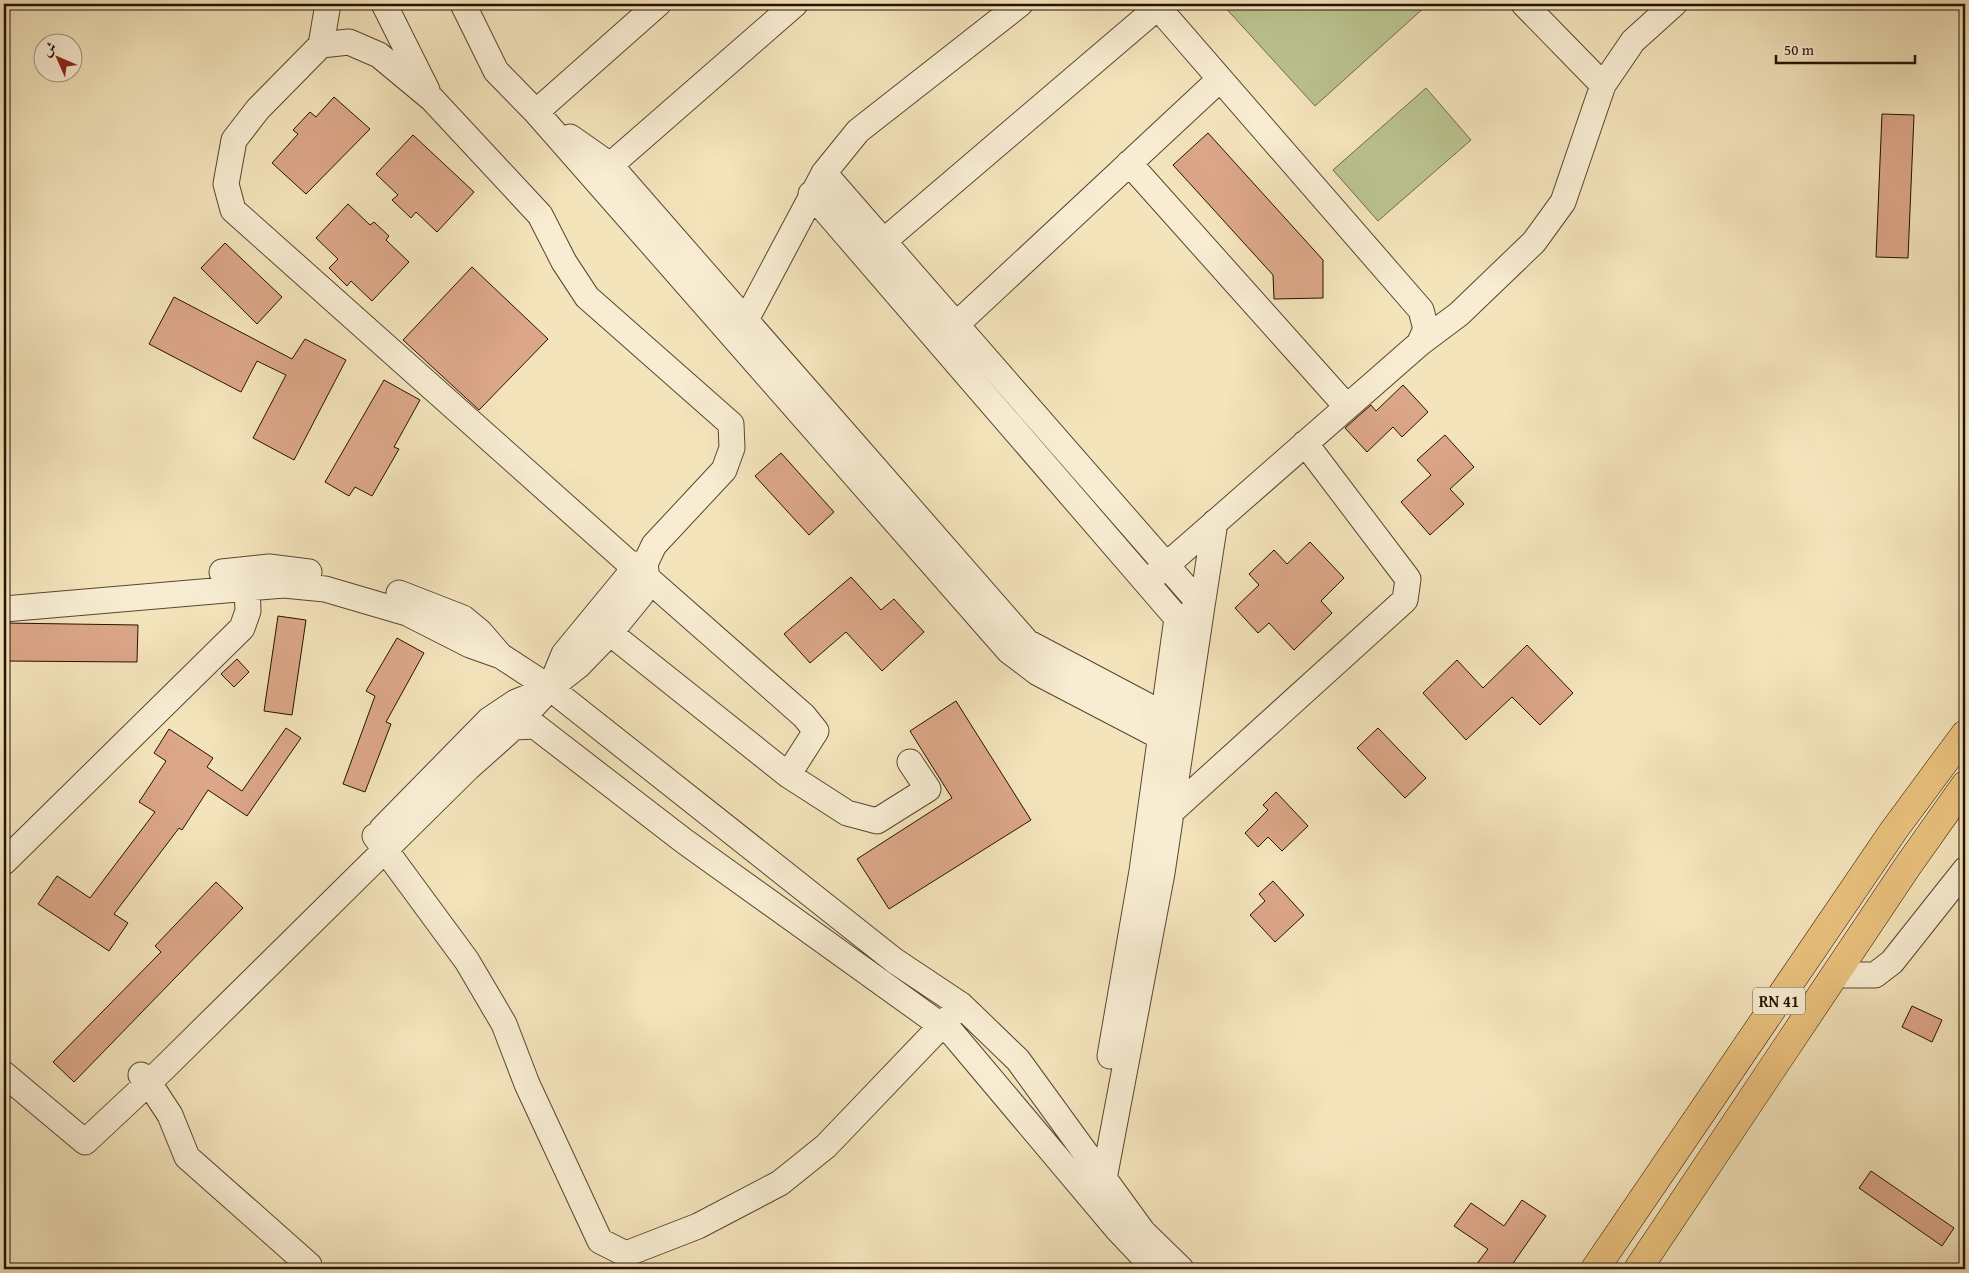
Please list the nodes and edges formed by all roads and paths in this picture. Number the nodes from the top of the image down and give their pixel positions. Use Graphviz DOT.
graph roads {
  1 [pos="328,4"];
  2 [pos="384,4"];
  3 [pos="463,4"];
  4 [pos="658,4"];
  5 [pos="795,4"];
  6 [pos="1020,4"];
  7 [pos="1524,4"];
  8 [pos="1674,4"];
  9 [pos="1156,6"];
  10 [pos="321,46"];
  11 [pos="1220,79"];
  12 [pos="1603,85"];
  13 [pos="432,99"];
  14 [pos="536,112"];
  15 [pos="1129,163"];
  16 [pos="602,172"];
  17 [pos="824,172"];
  18 [pos="812,194"];
  19 [pos="875,249"];
  20 [pos="956,324"];
  21 [pos="740,330"];
  22 [pos="938,341"];
  23 [pos="1419,344"];
  24 [pos="1347,407"];
  25 [pos="1305,443"];
  26 [pos="1215,522"];
  27 [pos="1166,565"];
  28 [pos="640,568"];
  29 [pos="1146,583"];
  30 [pos="247,586"];
  31 [pos="4,595"];
  32 [pos="1202,606"];
  33 [pos="4,609"];
  34 [pos="1177,618"];
  35 [pos="610,633"];
  36 [pos="500,656"];
  37 [pos="550,688"];
  38 [pos="514,727"];
  39 [pos="1172,731"];
  40 [pos="1965,734"];
  41 [pos="910,762"];
  42 [pos="788,775"];
  43 [pos="1965,786"];
  44 [pos="1171,812"];
  45 [pos="381,842"];
  46 [pos="4,862"];
  47 [pos="1965,870"];
  48 [pos="1836,975"];
  49 [pos="961,1005"];
  50 [pos="942,1025"];
  51 [pos="4,1062"];
  52 [pos="4,1074"];
  53 [pos="145,1079"];
  54 [pos="1098,1170"];
  55 [pos="1095,1202"];
  56 [pos="1648,1262"];
  57 [pos="306,1269"];
  58 [pos="1155,1269"];
  59 [pos="1181,1269"];
  60 [pos="1595,1269"];
  1 -- 10 [label="lane"];
  2 -- 13 [label="lane"];
  3 -- 14 [label="lane"];
  4 -- 14 [label="lane"];
  5 -- 16 [label="lane"];
  6 -- 17 [label="lane"];
  7 -- 12 [label="lane"];
  8 -- 12 [label="lane"];
  9 -- 11 [label="lane"];
  9 -- 19 [label="lane"];
  10 -- 13 [label="lane"];
  10 -- 28 [label="lane"];
  11 -- 15 [label="lane"];
  11 -- 23 [label="lane"];
  12 -- 23 [label="lane"];
  13 -- 28 [label="lane"];
  14 -- 16 [label="lane"];
  15 -- 20 [label="lane"];
  15 -- 24 [label="lane"];
  16 -- 21 [label="lane"];
  17 -- 18 [label="lane"];
  17 -- 19 [label="lane"];
  18 -- 19 [label="lane"];
  18 -- 21 [label="lane"];
  19 -- 20 [label="lane"];
  19 -- 22 [label="lane"];
  20 -- 22 [label="lane"];
  20 -- 27 [label="lane"];
  21 -- 39 [label="lane"];
  22 -- 29 [label="lane"];
  23 -- 24 [label="lane"];
  24 -- 25 [label="lane"];
  25 -- 26 [label="lane"];
  25 -- 44 [label="lane"];
  26 -- 27 [label="lane"];
  26 -- 32 [label="lane"];
  27 -- 29 [label="lane"];
  27 -- 32 [label="lane"];
  28 -- 35 [label="lane"];
  28 -- 37 [label="lane"];
  28 -- 42 [label="lane"];
  29 -- 34 [label="lane"];
  30 -- 33 [label="lane"];
  30 -- 36 [label="lane"];
  30 -- 46 [label="lane"];
  31 -- 36 [label="lane"];
  32 -- 34 [label="lane"];
  32 -- 39 [label="lane"];
  34 -- 39 [label="lane"];
  35 -- 37 [label="lane"];
  35 -- 42 [label="lane"];
  36 -- 37 [label="lane"];
  37 -- 38 [label="lane"];
  37 -- 45 [label="lane"];
  37 -- 49 [label="lane"];
  38 -- 45 [label="lane"];
  38 -- 50 [label="lane"];
  39 -- 44 [label="lane"];
  39 -- 54 [label="lane"];
  40 -- 60 [label="highway, RN 41"];
  41 -- 42 [label="lane"];
  43 -- 48 [label="highway, RN 41"];
  44 -- 54 [label="lane"];
  45 -- 50 [label="lane"];
  45 -- 53 [label="lane"];
  47 -- 48 [label="lane"];
  48 -- 56 [label="highway, RN 41"];
  49 -- 50 [label="lane"];
  49 -- 54 [label="lane"];
  50 -- 55 [label="lane"];
  51 -- 53 [label="lane"];
  52 -- 53 [label="lane"];
  53 -- 57 [label="lane"];
  54 -- 55 [label="lane"];
  54 -- 59 [label="lane"];
  55 -- 58 [label="lane"];
}
